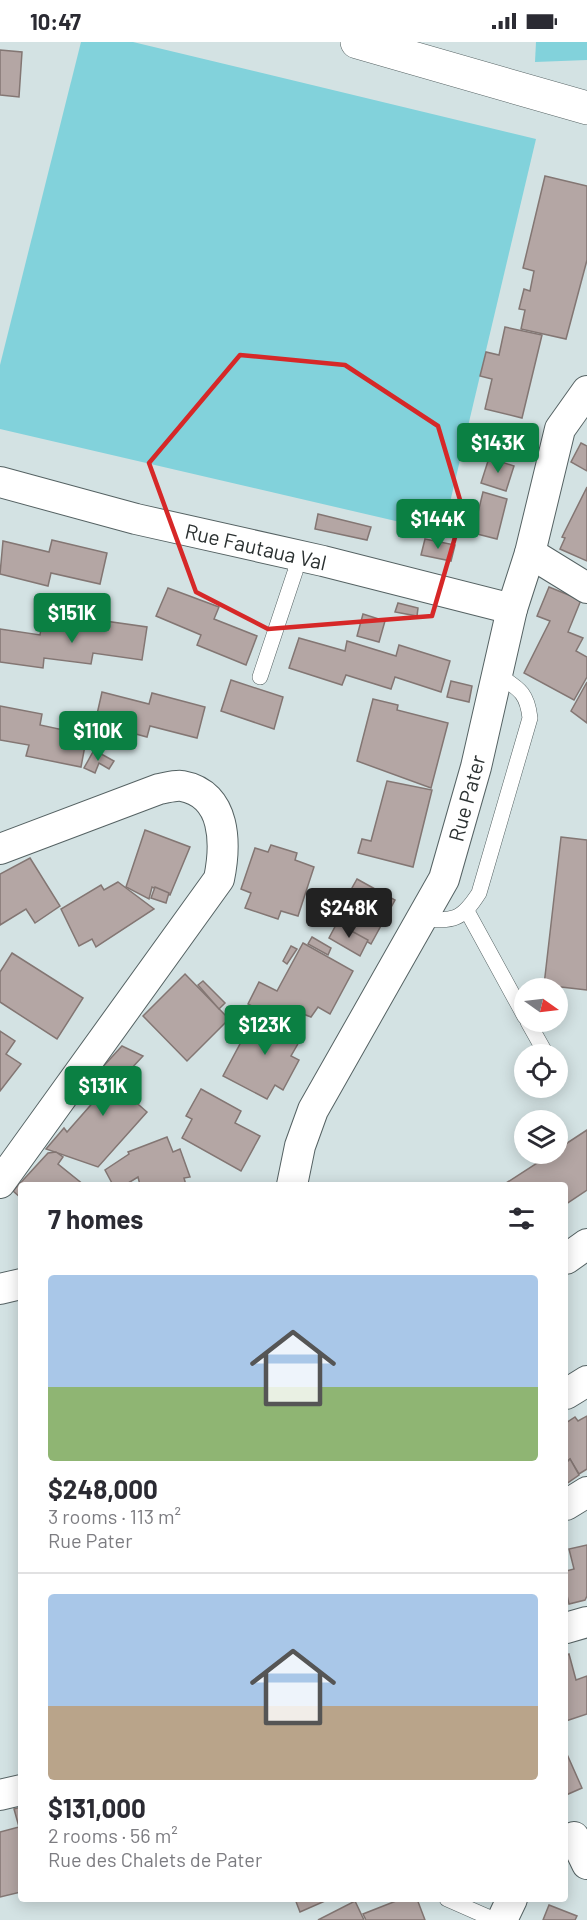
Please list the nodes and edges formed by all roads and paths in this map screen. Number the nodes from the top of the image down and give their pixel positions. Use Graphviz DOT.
graph roads {
  1 [pos="357,42"];
  2 [pos="587,108"];
  3 [pos="587,391"];
  4 [pos="0,482"];
  5 [pos="530,553"];
  6 [pos="298,556"];
  7 [pos="587,588"];
  8 [pos="512,609"];
  9 [pos="498,675"];
  10 [pos="260,677"];
  11 [pos="0,849"];
  12 [pos="467,911"];
  13 [pos="421,919"];
  14 [pos="514,997"];
  15 [pos="293,1182"];
  16 [pos="0,1183"];
  17 [pos="587,1244"];
  18 [pos="568,1258"];
  19 [pos="587,1381"];
  20 [pos="568,1393"];
  21 [pos="587,1492"];
  22 [pos="568,1504"];
  23 [pos="587,1622"];
  24 [pos="568,1627"];
  25 [pos="18,1791"];
  26 [pos="0,1795"];
  27 [pos="576,1837"];
  28 [pos="587,1864"];
  29 [pos="454,1902"];
  30 [pos="511,1902"];
  31 [pos="495,1920"];
  32 [pos="502,1920"];
  1 -- 2 [label="main road"];
  3 -- 5 [label="street, Rue Pater"];
  4 -- 6 [label="street, Rue Fautaua Val"];
  5 -- 7 [label="street"];
  5 -- 8 [label="street, Rue Pater"];
  6 -- 8 [label="street, Rue Fautaua Val"];
  6 -- 10 [label="lane"];
  8 -- 9 [label="street, Rue Pater"];
  9 -- 12 [label="lane"];
  9 -- 13 [label="street, Rue Pater"];
  11 -- 16 [label="street"];
  12 -- 13 [label="lane"];
  12 -- 14 [label="lane"];
  13 -- 15 [label="street, Rue Pater"];
  17 -- 18 [label="street"];
  19 -- 20 [label="street"];
  21 -- 22 [label="street"];
  23 -- 24 [label="street"];
  25 -- 26 [label="street"];
  27 -- 28 [label="street"];
  29 -- 31 [label="lane"];
  30 -- 32 [label="street"];
}
